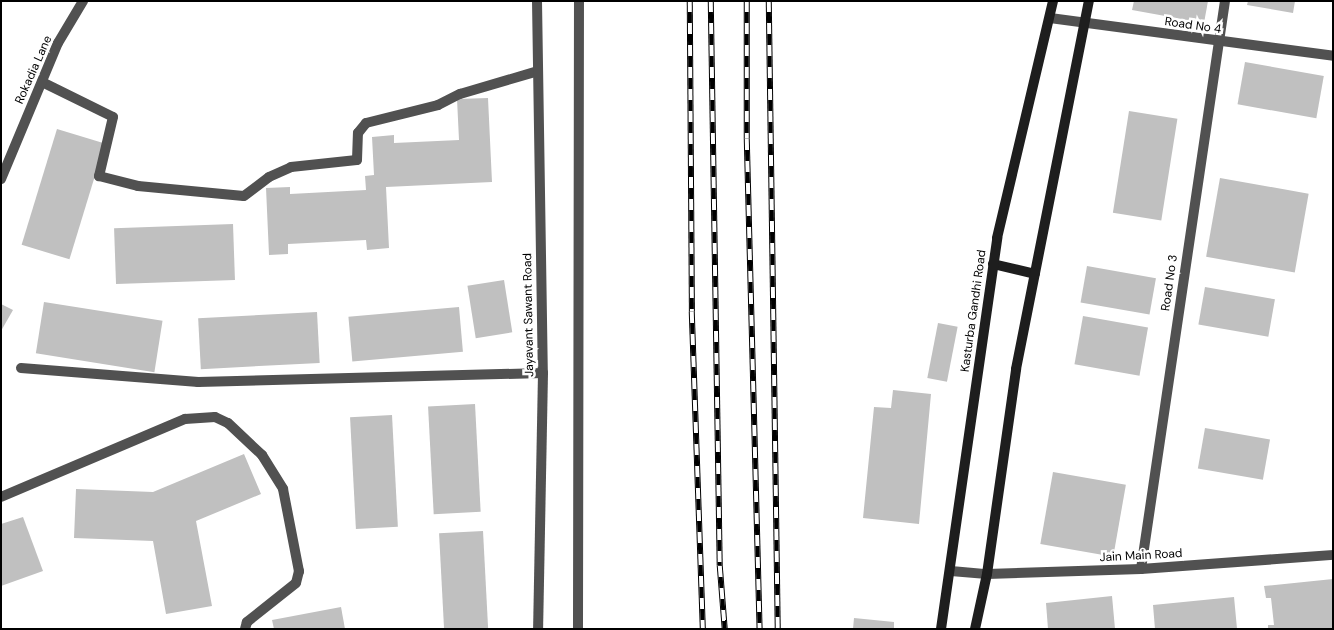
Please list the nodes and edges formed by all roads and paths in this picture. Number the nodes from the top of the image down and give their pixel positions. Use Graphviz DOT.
graph roads {
  1 [pos="83,1"];
  2 [pos="537,1"];
  3 [pos="579,1"];
  4 [pos="1053,1"];
  5 [pos="1089,1"];
  6 [pos="1225,1"];
  7 [pos="1050,18"];
  8 [pos="1085,23"];
  9 [pos="1218,43"];
  10 [pos="1333,56"];
  11 [pos="538,71"];
  12 [pos="42,82"];
  13 [pos="1,179"];
  14 [pos="993,264"];
  15 [pos="1034,274"];
  16 [pos="21,368"];
  17 [pos="543,373"];
  18 [pos="1,497"];
  19 [pos="1333,556"];
  20 [pos="1141,569"];
  21 [pos="951,571"];
  22 [pos="987,574"];
  23 [pos="245,629"];
  24 [pos="538,629"];
  25 [pos="578,629"];
  26 [pos="941,629"];
  27 [pos="975,629"];
  1 -- 12 [label="street, Rokadia Lane"];
  2 -- 11 [label="street, Jayavant Sawant Road"];
  3 -- 25 [label="street"];
  4 -- 7 [label="main road, Kasturba Gandhi Road"];
  5 -- 8 [label="main road"];
  6 -- 9 [label="street, Road No 3"];
  7 -- 8 [label="street, Road No 4"];
  7 -- 14 [label="main road, Kasturba Gandhi Road"];
  8 -- 9 [label="street, Road No 4"];
  8 -- 15 [label="main road"];
  9 -- 10 [label="street, Road No 4"];
  9 -- 20 [label="street, Road No 3"];
  11 -- 12 [label="street"];
  11 -- 17 [label="street, Jayavant Sawant Road"];
  12 -- 13 [label="street, Rokadia Lane"];
  14 -- 15 [label="main road"];
  14 -- 21 [label="main road, Kasturba Gandhi Road"];
  15 -- 22 [label="main road"];
  16 -- 17 [label="street"];
  17 -- 24 [label="street, Jayavant Sawant Road"];
  18 -- 23 [label="street"];
  19 -- 20 [label="street, Jain Main Road"];
  20 -- 22 [label="street, Jain Main Road"];
  21 -- 22 [label="street, Jain Main Road"];
  21 -- 26 [label="main road, Kasturba Gandhi Road"];
  22 -- 27 [label="main road"];
}
